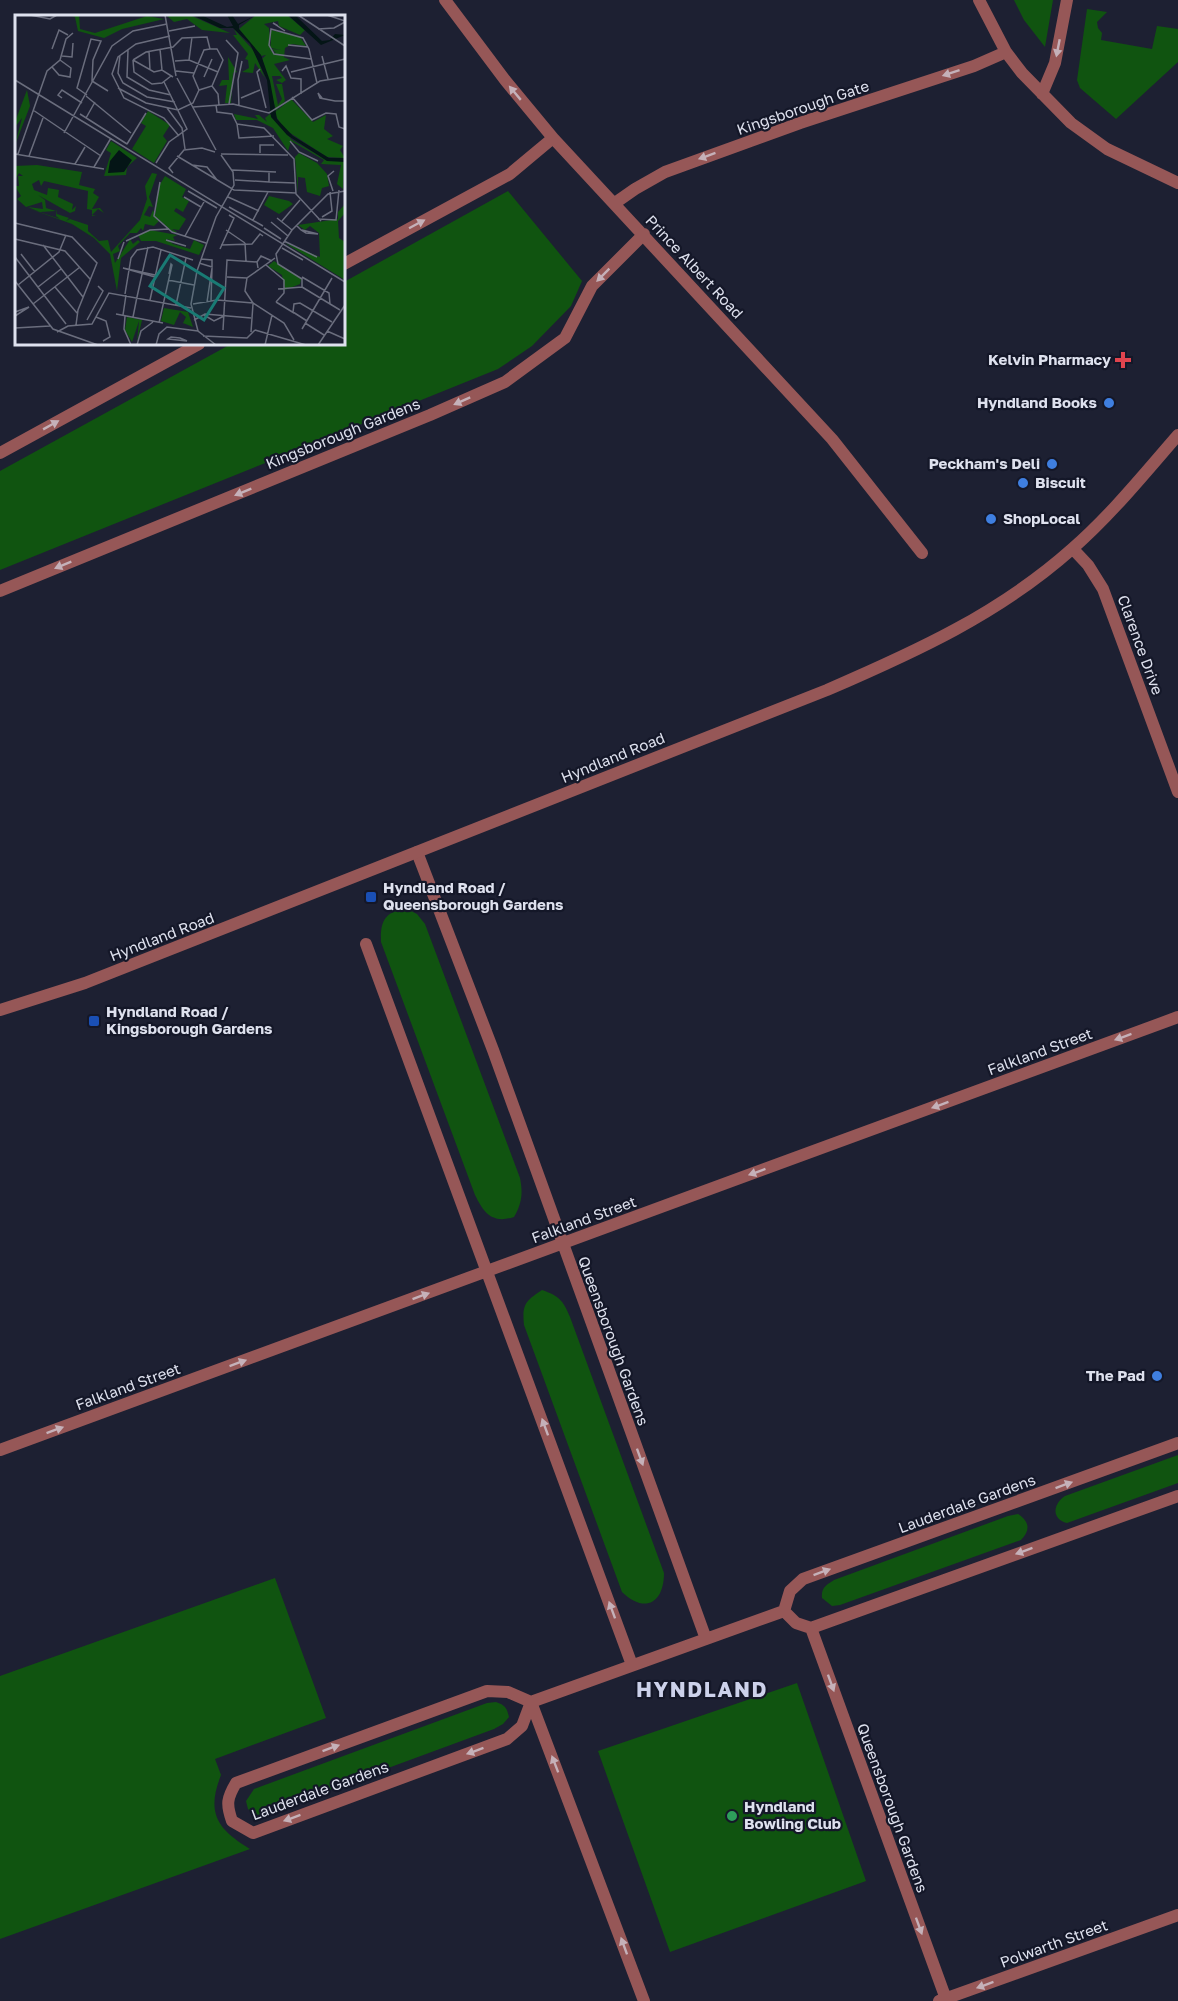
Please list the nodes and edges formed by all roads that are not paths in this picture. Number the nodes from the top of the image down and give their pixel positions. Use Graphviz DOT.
graph roads {
  1 [pos="445,0"];
  2 [pos="979,0"];
  3 [pos="1067,0"];
  4 [pos="1006,51"];
  5 [pos="1042,94"];
  6 [pos="553,138"];
  7 [pos="1178,183"];
  8 [pos="615,203"];
  9 [pos="644,234"];
  10 [pos="345,263"];
  11 [pos="197,345"];
  12 [pos="1178,435"];
  13 [pos="0,453"];
  14 [pos="1073,549"];
  15 [pos="922,554"];
  16 [pos="0,591"];
  17 [pos="1178,792"];
  18 [pos="417,852"];
  19 [pos="366,944"];
  20 [pos="0,1010"];
  21 [pos="1178,1017"];
  22 [pos="562,1244"];
  23 [pos="489,1271"];
  24 [pos="1178,1443"];
  25 [pos="0,1450"];
  26 [pos="1178,1496"];
  27 [pos="784,1611"];
  28 [pos="811,1628"];
  29 [pos="706,1639"];
  30 [pos="632,1665"];
  31 [pos="531,1702"];
  32 [pos="1178,1915"];
  33 [pos="943,2000"];
  34 [pos="644,2001"];
  6 -- 1 [label="street, Prince Albert Road, one-way"];
  2 -- 4 [label="street"];
  3 -- 5 [label="street, one-way"];
  4 -- 5 [label="street"];
  4 -- 8 [label="street, Kingsborough Gate, one-way"];
  5 -- 7 [label="street"];
  6 -- 8 [label="street, Prince Albert Road"];
  10 -- 6 [label="street, one-way"];
  8 -- 9 [label="street, Prince Albert Road"];
  9 -- 15 [label="street, Prince Albert Road"];
  9 -- 16 [label="street, Kingsborough Gardens, one-way"];
  13 -- 11 [label="street, one-way"];
  12 -- 14 [label="street, Hyndland Road"];
  14 -- 17 [label="street, Clarence Drive"];
  14 -- 18 [label="street, Hyndland Road"];
  18 -- 20 [label="street, Hyndland Road"];
  18 -- 22 [label="street, Queensborough Gardens"];
  19 -- 23 [label="street"];
  21 -- 22 [label="street, Falkland Street, one-way"];
  22 -- 23 [label="street, Falkland Street"];
  22 -- 29 [label="street, Queensborough Gardens, one-way"];
  25 -- 23 [label="street, Falkland Street, one-way"];
  30 -- 23 [label="street, one-way"];
  27 -- 24 [label="street, Lauderdale Gardens, one-way"];
  26 -- 28 [label="street, one-way"];
  27 -- 28 [label="street"];
  27 -- 29 [label="street"];
  28 -- 33 [label="street, Queensborough Gardens, one-way"];
  29 -- 30 [label="street"];
  30 -- 31 [label="street"];
  31 -- 31 [label="street, Lauderdale Gardens, one-way"];
  34 -- 31 [label="street, one-way"];
  32 -- 33 [label="street, Polwarth Street, one-way"];
}
